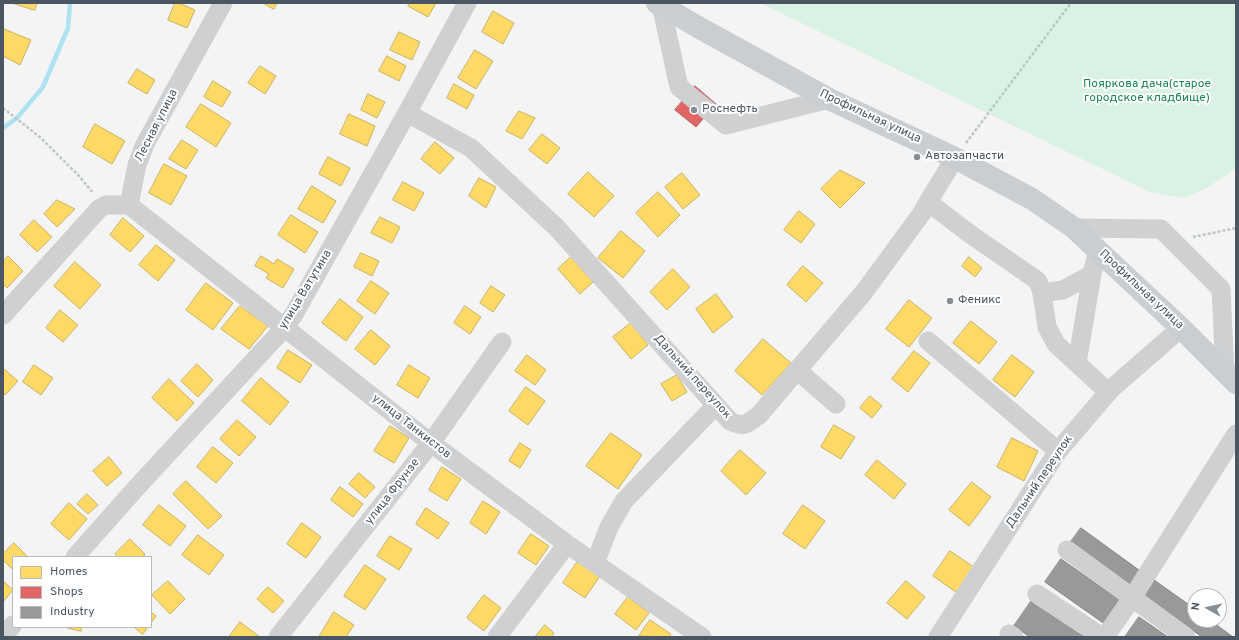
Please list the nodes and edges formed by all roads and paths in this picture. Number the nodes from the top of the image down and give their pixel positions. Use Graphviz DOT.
graph roads {
  1 [pos="223,3"];
  2 [pos="467,3"];
  3 [pos="1071,3"];
  4 [pos="659,4"];
  5 [pos="829,99"];
  6 [pos="3,108"];
  7 [pos="407,113"];
  8 [pos="955,158"];
  9 [pos="928,202"];
  10 [pos="106,205"];
  11 [pos="129,205"];
  12 [pos="1074,228"];
  13 [pos="1236,228"];
  14 [pos="1174,241"];
  15 [pos="1098,250"];
  16 [pos="1092,274"];
  17 [pos="1042,293"];
  18 [pos="3,315"];
  19 [pos="285,327"];
  20 [pos="1181,328"];
  21 [pos="928,341"];
  22 [pos="502,342"];
  23 [pos="1076,363"];
  24 [pos="797,370"];
  25 [pos="1230,377"];
  26 [pos="1108,392"];
  27 [pos="836,404"];
  28 [pos="716,405"];
  29 [pos="1236,434"];
  30 [pos="431,443"];
  31 [pos="1058,451"];
  32 [pos="567,544"];
  33 [pos="1067,550"];
  34 [pos="77,556"];
  35 [pos="595,563"];
  36 [pos="1037,594"];
  37 [pos="1132,598"];
  38 [pos="12,626"];
  39 [pos="694,635"];
  40 [pos="3,636"];
  41 [pos="278,637"];
  42 [pos="497,637"];
  43 [pos="938,637"];
  44 [pos="1104,637"];
  45 [pos="1186,637"];
  1 -- 11 [label="street, Лесная улица"];
  2 -- 7 [label="street, улица Ватутина"];
  3 -- 8 [label="path"];
  4 -- 5 [label="main road, Профильная улица"];
  4 -- 5 [label="street"];
  5 -- 8 [label="main road, Профильная улица"];
  6 -- 10 [label="path"];
  7 -- 19 [label="street, улица Ватутина"];
  7 -- 28 [label="street, Дальний переулок"];
  8 -- 9 [label="street, Дальний переулок"];
  8 -- 12 [label="main road, Профильная улица"];
  9 -- 17 [label="street"];
  9 -- 24 [label="street, Дальний переулок"];
  10 -- 11 [label="street"];
  10 -- 18 [label="street"];
  11 -- 19 [label="street, улица Танкистов"];
  12 -- 14 [label="street"];
  12 -- 15 [label="main road, Профильная улица"];
  13 -- 14 [label="path"];
  14 -- 25 [label="street"];
  15 -- 16 [label="street"];
  15 -- 20 [label="main road, Профильная улица"];
  16 -- 17 [label="street"];
  16 -- 23 [label="street"];
  17 -- 23 [label="street"];
  19 -- 30 [label="street, улица Танкистов"];
  19 -- 34 [label="street, улица Ватутина"];
  20 -- 25 [label="main road, Профильная улица"];
  20 -- 26 [label="street, Дальний переулок"];
  21 -- 31 [label="street"];
  22 -- 30 [label="street, улица Фрунзе"];
  23 -- 26 [label="street"];
  24 -- 27 [label="street"];
  24 -- 28 [label="street, Дальний переулок"];
  26 -- 31 [label="street, Дальний переулок"];
  28 -- 35 [label="street"];
  29 -- 37 [label="street"];
  30 -- 32 [label="street, улица Танкистов"];
  30 -- 41 [label="street, улица Фрунзе"];
  31 -- 43 [label="street, Дальний переулок"];
  32 -- 35 [label="street, улица Танкистов"];
  32 -- 42 [label="street"];
  33 -- 37 [label="street"];
  35 -- 39 [label="street, улица Танкистов"];
  36 -- 44 [label="street"];
  37 -- 44 [label="street"];
  37 -- 45 [label="street"];
  38 -- 40 [label="street"];
}
